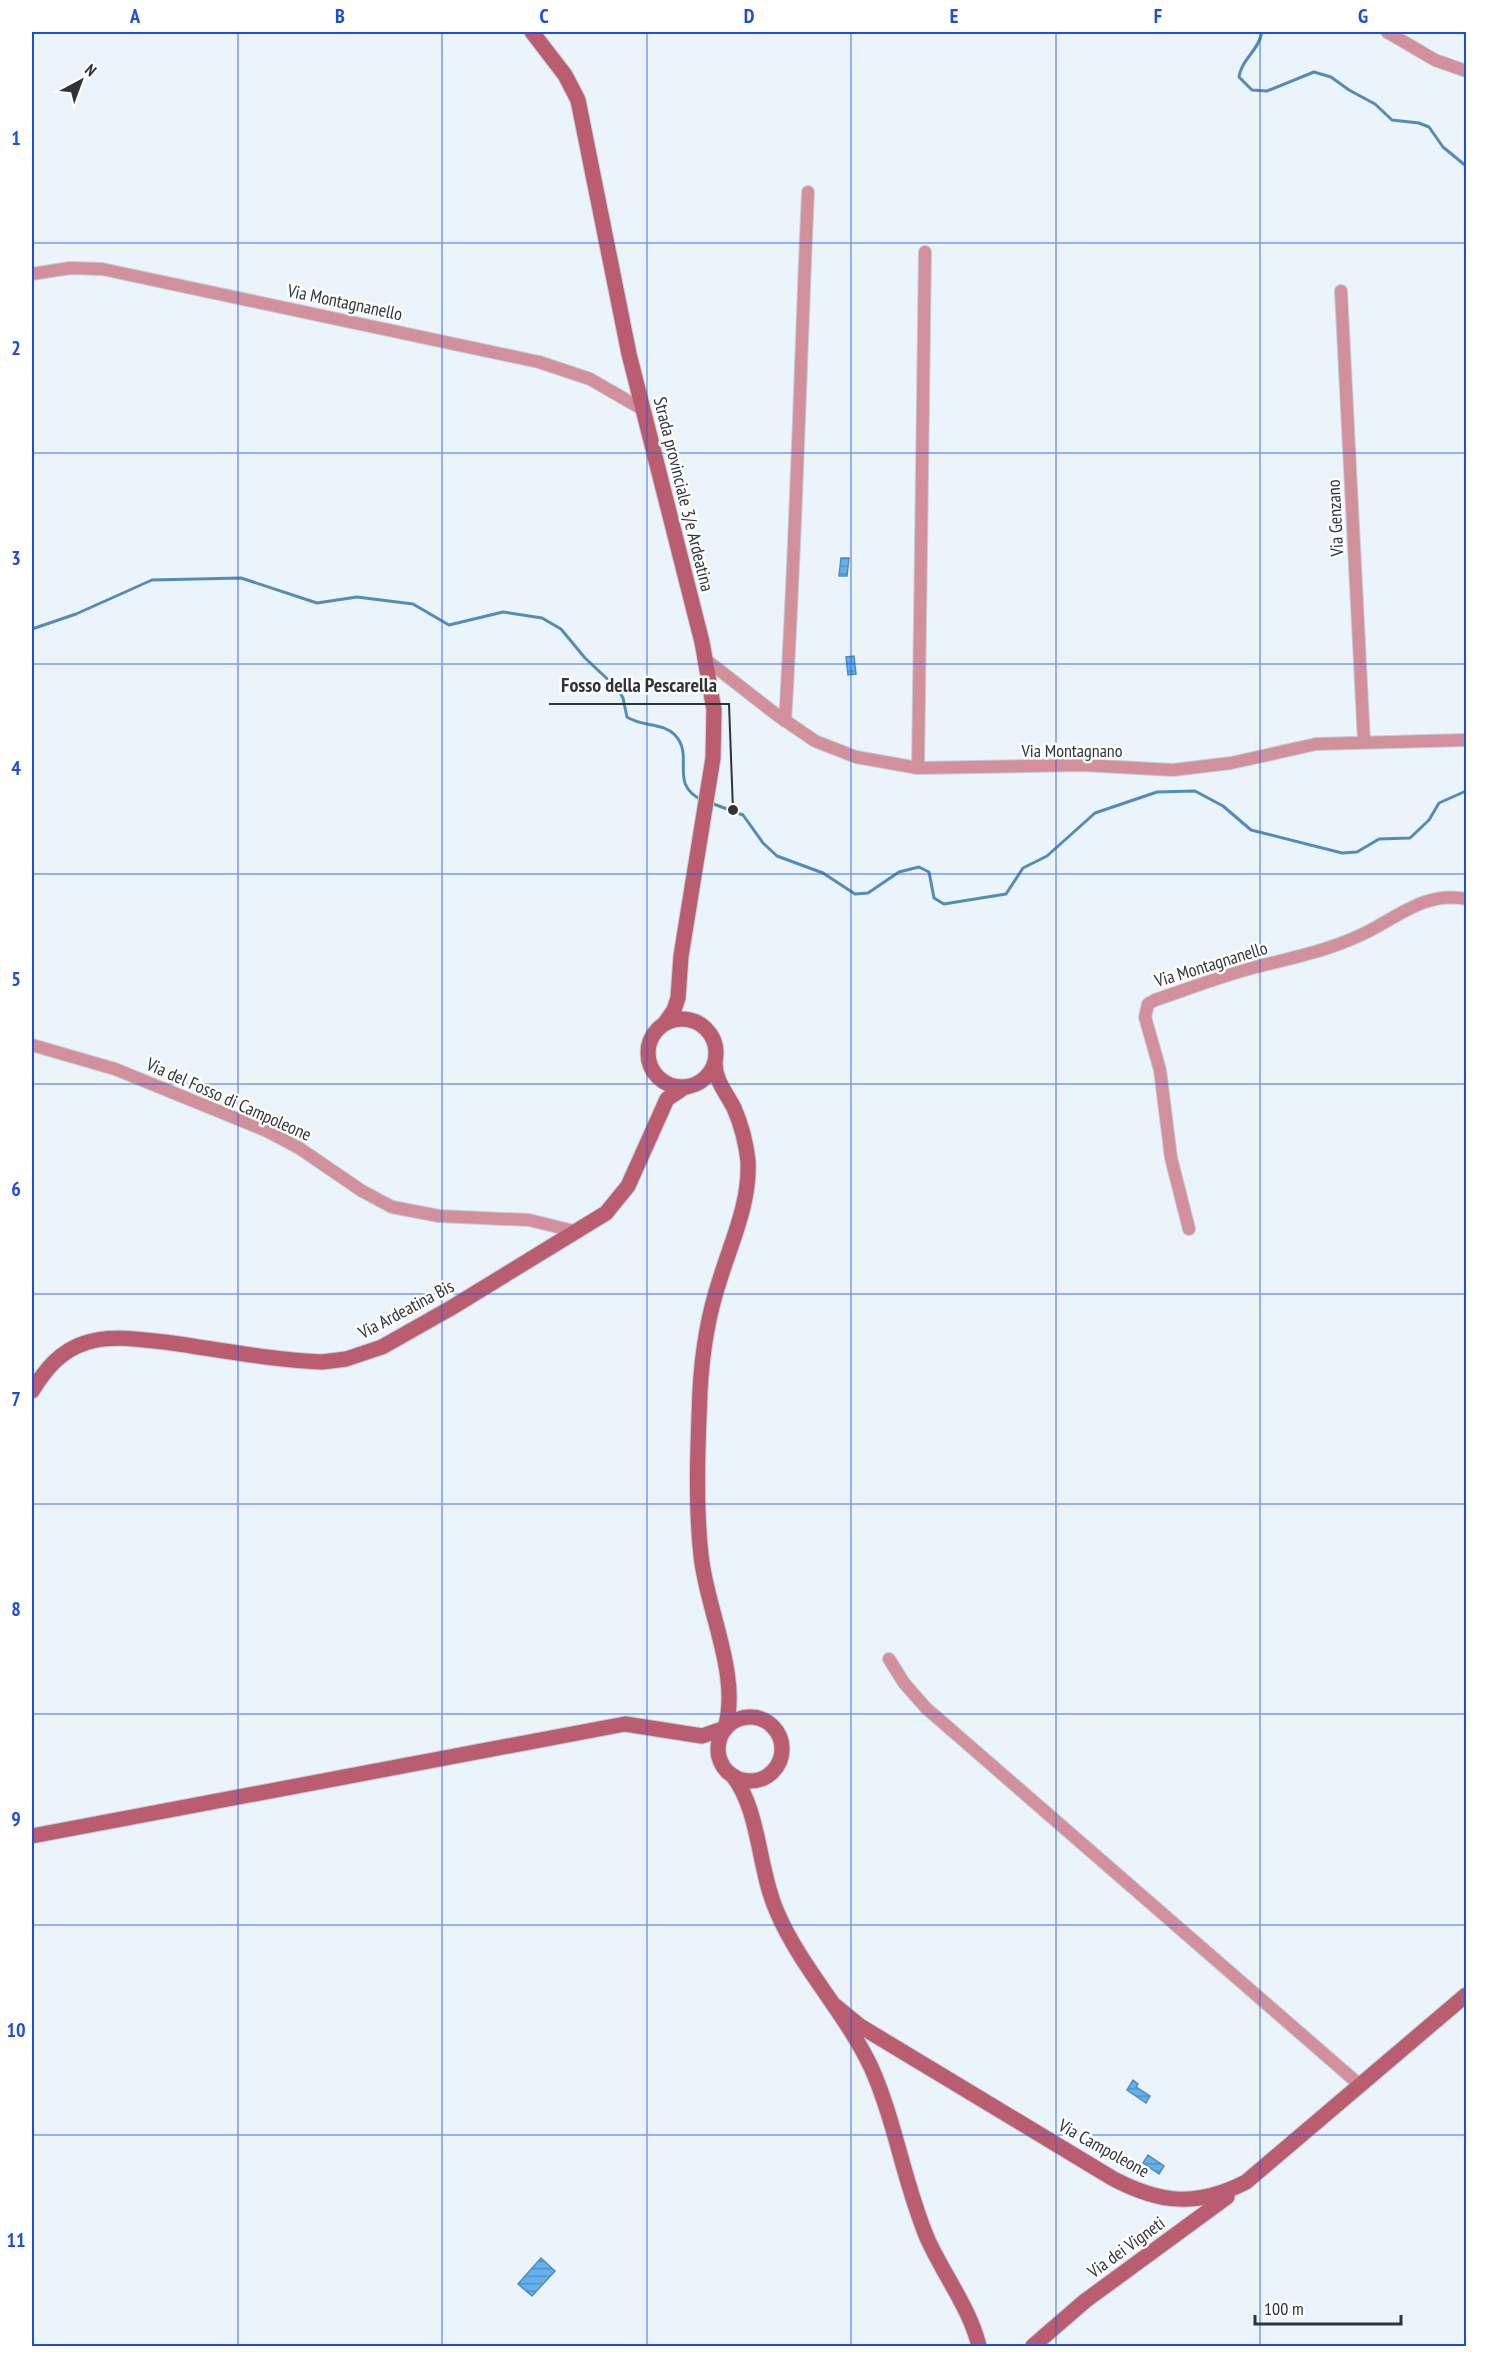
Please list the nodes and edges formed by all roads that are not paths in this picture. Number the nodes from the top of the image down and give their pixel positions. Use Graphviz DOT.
graph roads {
  1 [pos="532,32"];
  2 [pos="1387,32"];
  3 [pos="1467,71"];
  4 [pos="808,192"];
  5 [pos="925,252"];
  6 [pos="32,274"];
  7 [pos="1341,291"];
  8 [pos="642,409"];
  9 [pos="705,659"];
  10 [pos="785,721"];
  11 [pos="1467,740"];
  12 [pos="1364,742"];
  13 [pos="918,768"];
  14 [pos="1467,898"];
  15 [pos="679,982"];
  16 [pos="666,1023"];
  17 [pos="699,1023"];
  18 [pos="32,1045"];
  19 [pos="716,1062"];
  20 [pos="658,1077"];
  21 [pos="691,1085"];
  22 [pos="726,1094"];
  23 [pos="661,1108"];
  24 [pos="1189,1229"];
  25 [pos="578,1232"];
  26 [pos="32,1391"];
  27 [pos="889,1659"];
  28 [pos="727,1675"];
  29 [pos="757,1717"];
  30 [pos="725,1728"];
  31 [pos="688,1735"];
  32 [pos="718,1753"];
  33 [pos="732,1775"];
  34 [pos="763,1779"];
  35 [pos="753,1821"];
  36 [pos="32,1836"];
  37 [pos="1467,1995"];
  38 [pos="832,2003"];
  39 [pos="1361,2086"];
  40 [pos="1246,2182"];
  41 [pos="972,2327"];
  42 [pos="979,2346"];
  43 [pos="990,2346"];
  44 [pos="1033,2346"];
  1 -- 8 [label="main road, Strada provinciale 3/e Ardeatina"];
  2 -- 3 [label="street"];
  4 -- 10 [label="street"];
  5 -- 13 [label="street"];
  6 -- 8 [label="street, Via Montagnanello"];
  7 -- 12 [label="street, Via Genzano"];
  8 -- 9 [label="main road, Strada provinciale 3/e Ardeatina"];
  9 -- 10 [label="street, Via Montagnano"];
  9 -- 15 [label="main road, Strada provinciale 3/e Ardeatina"];
  10 -- 13 [label="street, Via Montagnano"];
  11 -- 12 [label="street, Via Montagnano"];
  12 -- 13 [label="street, Via Montagnano"];
  14 -- 24 [label="street, Via Montagnanello"];
  15 -- 16 [label="main road, Strada provinciale 3/e Ardeatina"];
  15 -- 17 [label="main road"];
  16 -- 17 [label="main road"];
  16 -- 20 [label="main road"];
  17 -- 19 [label="main road"];
  18 -- 25 [label="street, Via del Fosso di Campoleone"];
  19 -- 21 [label="main road"];
  19 -- 22 [label="main road"];
  20 -- 21 [label="main road"];
  20 -- 23 [label="main road, Via Ardeatina Bis"];
  21 -- 22 [label="main road"];
  21 -- 23 [label="main road, Via Ardeatina Bis"];
  22 -- 28 [label="main road"];
  23 -- 25 [label="main road, Via Ardeatina Bis"];
  25 -- 26 [label="main road, Via Ardeatina Bis"];
  27 -- 39 [label="street"];
  28 -- 29 [label="main road"];
  28 -- 30 [label="main road"];
  29 -- 30 [label="main road"];
  29 -- 34 [label="main road"];
  30 -- 31 [label="main road"];
  30 -- 32 [label="main road"];
  31 -- 32 [label="main road"];
  31 -- 36 [label="main road"];
  32 -- 33 [label="main road"];
  33 -- 34 [label="main road"];
  33 -- 35 [label="main road"];
  34 -- 35 [label="main road"];
  35 -- 38 [label="main road"];
  37 -- 39 [label="main road, Via Campoleone"];
  38 -- 40 [label="main road, Via Campoleone"];
  38 -- 41 [label="main road"];
  39 -- 40 [label="main road, Via Campoleone"];
  40 -- 44 [label="main road, Via dei Vigneti"];
  41 -- 42 [label="main road"];
  41 -- 43 [label="main road"];
}
